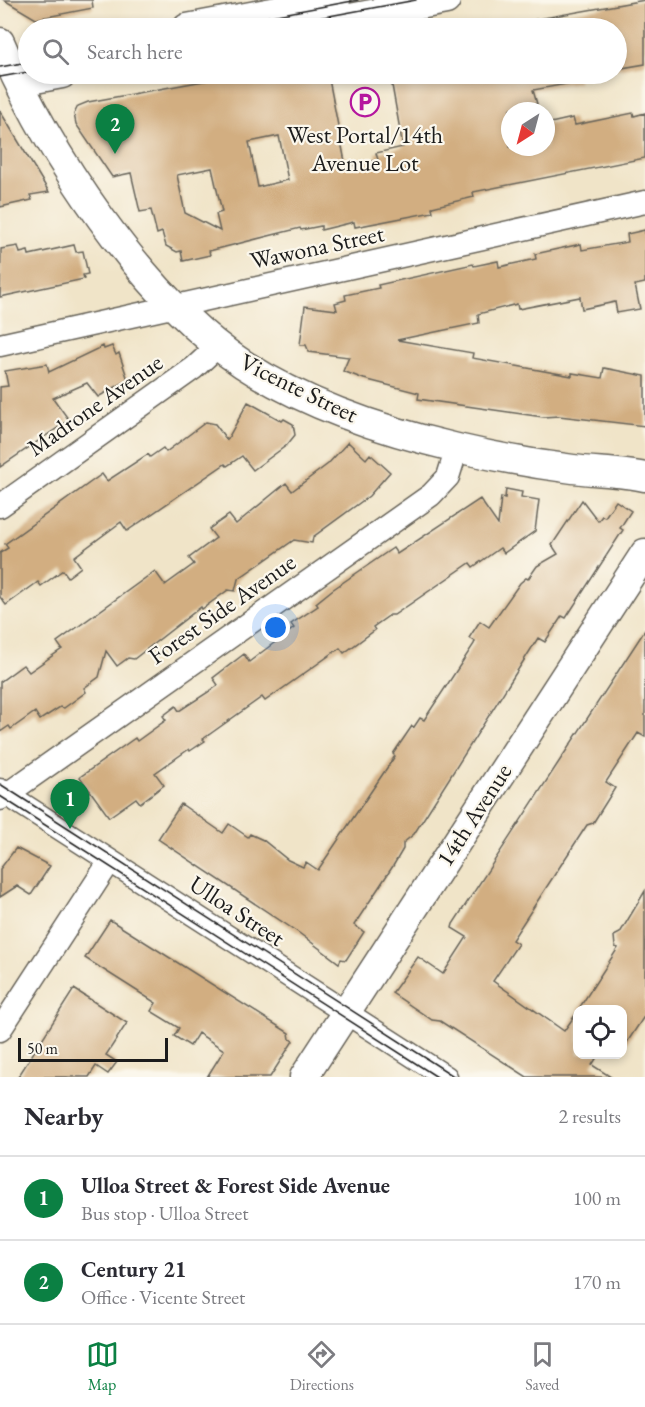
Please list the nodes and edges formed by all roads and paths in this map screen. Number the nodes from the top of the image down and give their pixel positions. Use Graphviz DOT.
graph roads {
  1 [pos="336,0"];
  2 [pos="446,0"];
  3 [pos="240,18"];
  4 [pos="350,18"];
  5 [pos="9,65"];
  6 [pos="18,81"];
  7 [pos="19,84"];
  8 [pos="645,202"];
  9 [pos="176,306"];
  10 [pos="0,345"];
  11 [pos="219,345"];
  12 [pos="458,448"];
  13 [pos="645,477"];
  14 [pos="0,506"];
  15 [pos="645,553"];
  16 [pos="2,794"];
  17 [pos="110,861"];
  18 [pos="346,1013"];
  19 [pos="0,1030"];
  20 [pos="304,1077"];
  21 [pos="446,1077"];
  1 -- 3 [label="street"];
  2 -- 4 [label="street"];
  5 -- 6 [label="street, Vicente Street"];
  7 -- 9 [label="street, Vicente Street"];
  8 -- 9 [label="street, Wawona Street"];
  9 -- 10 [label="street, Wawona Street"];
  9 -- 11 [label="street, Vicente Street"];
  11 -- 12 [label="street, Vicente Street"];
  11 -- 14 [label="street, Madrone Avenue"];
  12 -- 13 [label="street, Vicente Street"];
  12 -- 16 [label="street, Forest Side Avenue"];
  15 -- 18 [label="street, 14th Avenue"];
  16 -- 17 [label="street, Ulloa Street"];
  17 -- 18 [label="street, Ulloa Street"];
  17 -- 19 [label="street"];
  18 -- 20 [label="street, 14th Avenue"];
  18 -- 21 [label="street, Ulloa Street"];
}
